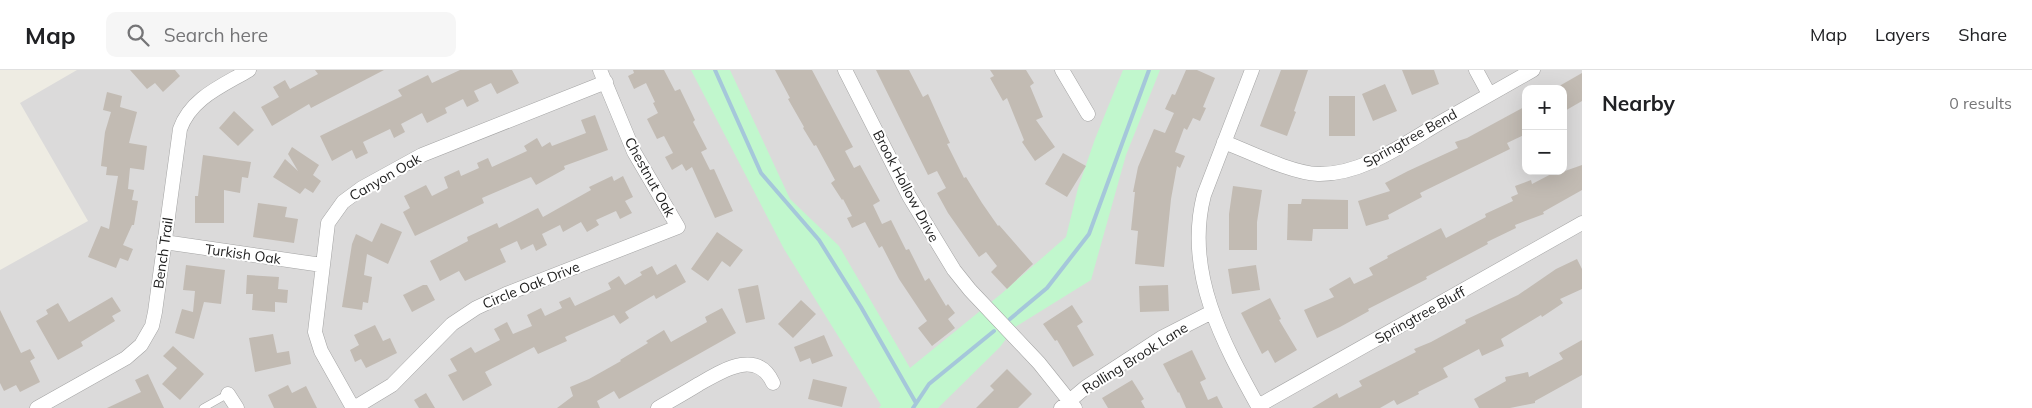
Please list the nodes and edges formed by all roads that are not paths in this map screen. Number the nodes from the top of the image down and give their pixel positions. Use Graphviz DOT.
graph roads {
  1 [pos="249,70"];
  2 [pos="845,70"];
  3 [pos="1062,70"];
  4 [pos="1252,70"];
  5 [pos="1476,70"];
  6 [pos="1533,70"];
  7 [pos="603,76"];
  8 [pos="1489,94"];
  9 [pos="1088,114"];
  10 [pos="1224,142"];
  11 [pos="1582,223"];
  12 [pos="678,227"];
  13 [pos="164,242"];
  14 [pos="322,265"];
  15 [pos="1212,312"];
  16 [pos="773,383"];
  17 [pos="228,394"];
  18 [pos="1068,405"];
  19 [pos="1259,407"];
  20 [pos="37,408"];
  21 [pos="203,408"];
  22 [pos="237,408"];
  23 [pos="353,408"];
  24 [pos="658,408"];
  1 -- 13 [label="street, Bench Trail"];
  2 -- 18 [label="street, Brook Hollow Drive"];
  3 -- 9 [label="street"];
  4 -- 10 [label="street"];
  5 -- 8 [label="street"];
  6 -- 8 [label="street, Springtree Bend"];
  7 -- 12 [label="street, Chestnut Oak"];
  7 -- 14 [label="street, Canyon Oak"];
  8 -- 10 [label="street, Springtree Bend"];
  10 -- 15 [label="street"];
  11 -- 19 [label="street, Springtree Bluff"];
  12 -- 23 [label="street, Circle Oak Drive"];
  13 -- 14 [label="street, Turkish Oak"];
  13 -- 20 [label="street, Bench Trail"];
  14 -- 23 [label="street, Canyon Oak"];
  15 -- 18 [label="street, Rolling Brook Lane"];
  15 -- 19 [label="street"];
  16 -- 24 [label="street"];
  17 -- 21 [label="lane"];
  17 -- 22 [label="street"];
}
